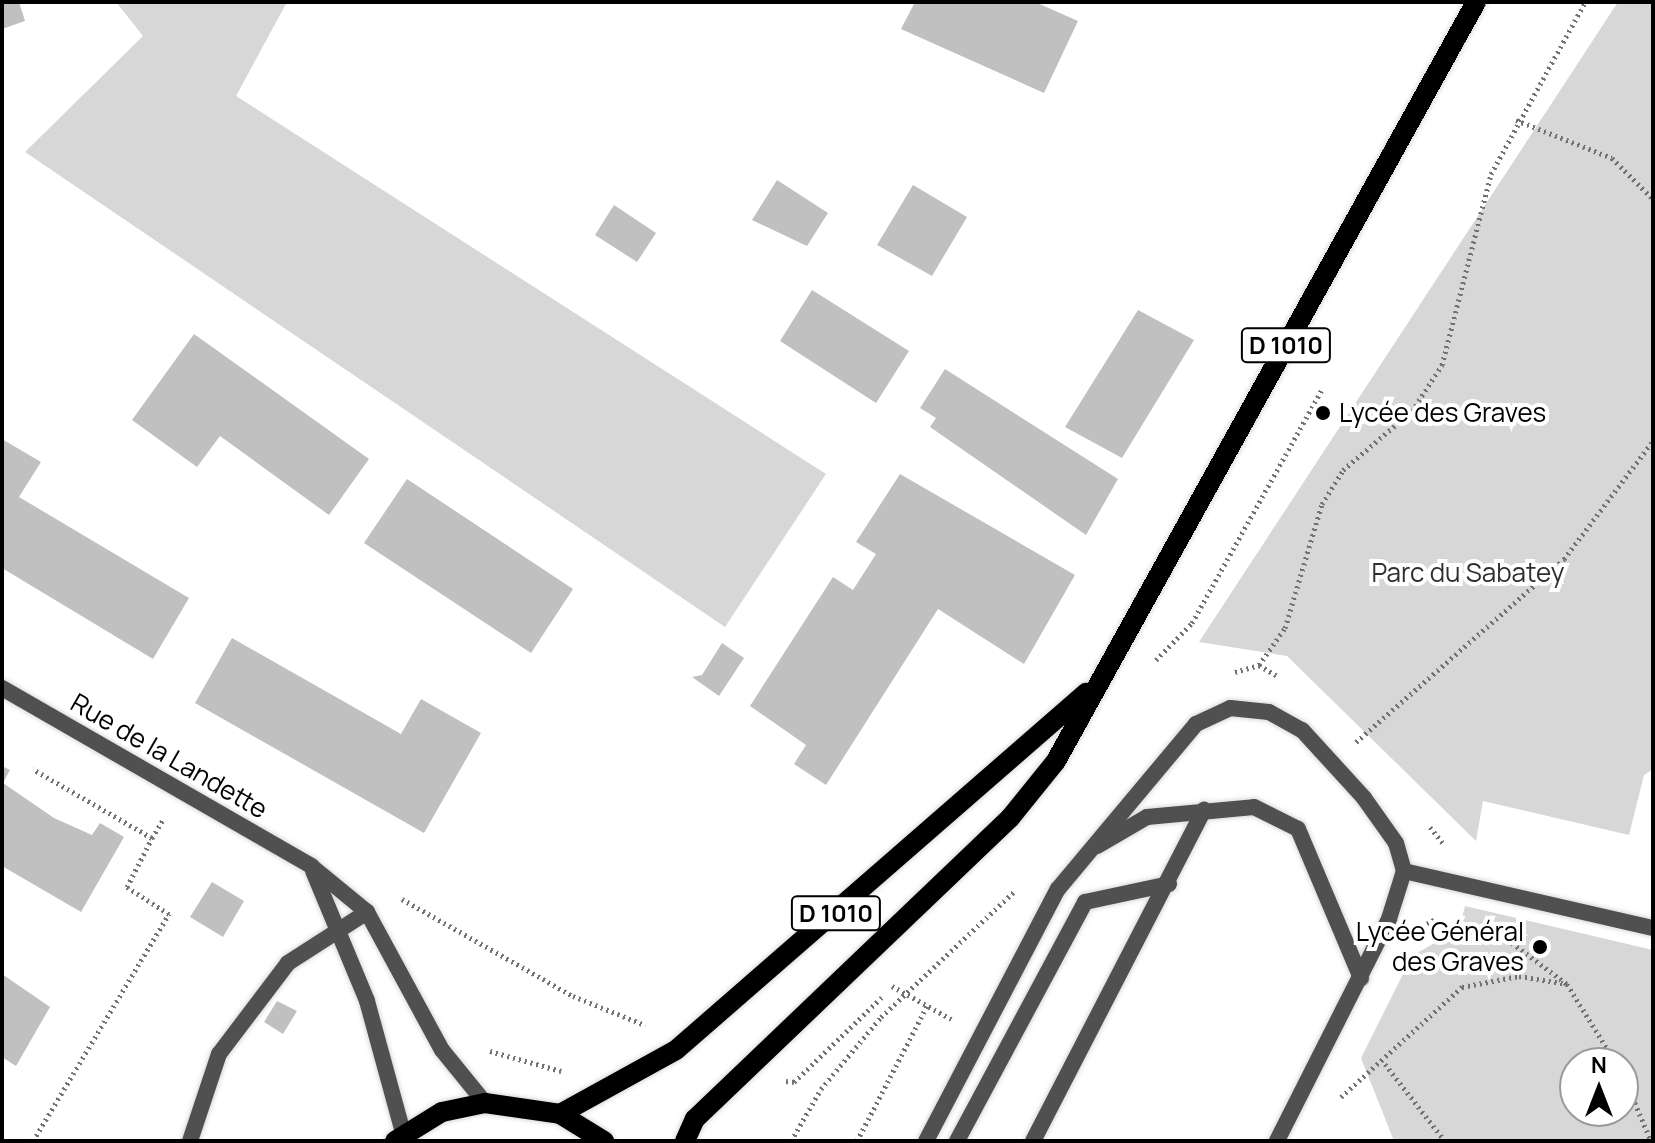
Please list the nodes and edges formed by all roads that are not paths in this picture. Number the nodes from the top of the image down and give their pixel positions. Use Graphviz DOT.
graph roads {
  1 [pos="1476,2"];
  2 [pos="1094,686"];
  3 [pos="2,688"];
  4 [pos="1204,809"];
  5 [pos="1088,851"];
  6 [pos="311,866"];
  7 [pos="1404,871"];
  8 [pos="1169,884"];
  9 [pos="367,912"];
  10 [pos="1653,928"];
  11 [pos="342,929"];
  12 [pos="1361,978"];
  13 [pos="485,1103"];
  14 [pos="560,1114"];
  15 [pos="399,1137"];
  16 [pos="190,1141"];
  17 [pos="604,1141"];
  18 [pos="685,1141"];
  19 [pos="926,1141"];
  20 [pos="957,1141"];
  21 [pos="1033,1141"];
  22 [pos="1277,1141"];
  1 -- 2 [label="main road, D 1010"];
  2 -- 14 [label="main road, D 1010"];
  2 -- 18 [label="main road, D 1010"];
  3 -- 6 [label="street, Rue de la Landette"];
  4 -- 5 [label="street"];
  4 -- 8 [label="street"];
  4 -- 12 [label="street"];
  5 -- 7 [label="street"];
  5 -- 19 [label="street"];
  6 -- 9 [label="street, Rue de la Landette"];
  6 -- 11 [label="street"];
  7 -- 10 [label="street"];
  7 -- 12 [label="street"];
  8 -- 20 [label="street"];
  8 -- 21 [label="street"];
  9 -- 11 [label="street"];
  9 -- 13 [label="street, Rue de la Landette"];
  11 -- 15 [label="street"];
  11 -- 16 [label="street"];
  12 -- 22 [label="street"];
  13 -- 14 [label="main road"];
  13 -- 15 [label="main road"];
  14 -- 17 [label="main road"];
}
